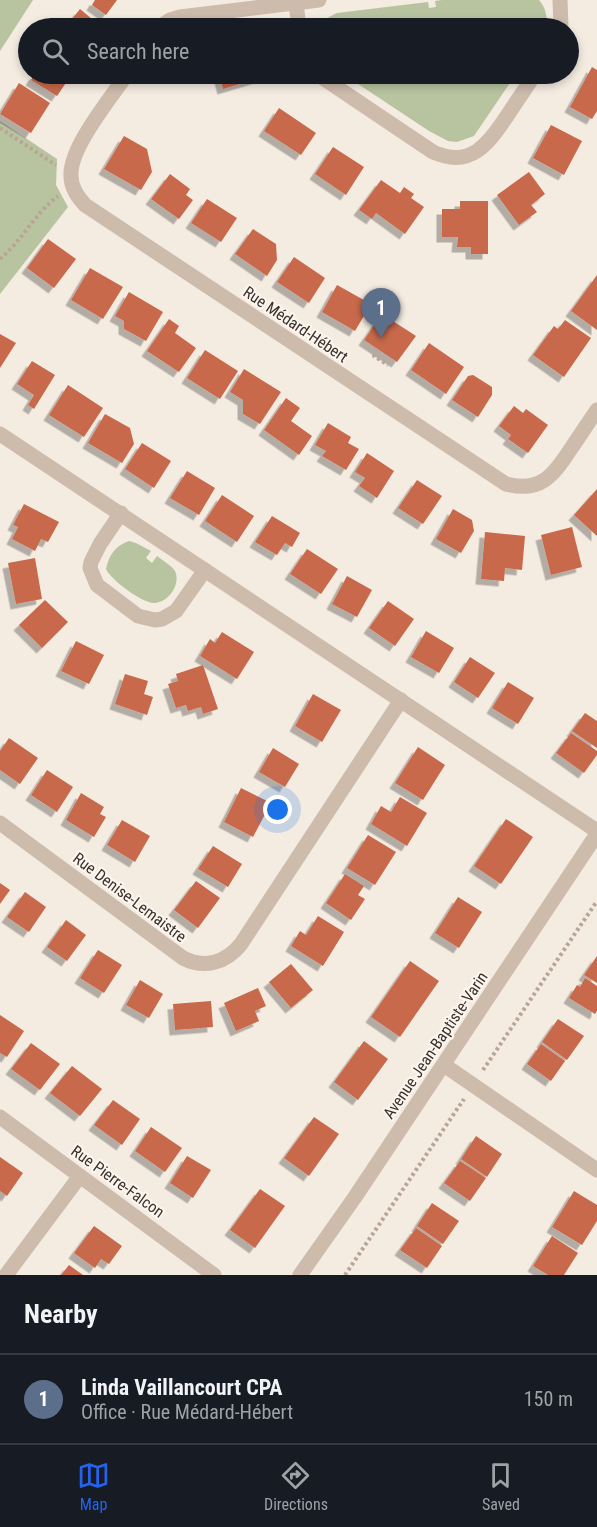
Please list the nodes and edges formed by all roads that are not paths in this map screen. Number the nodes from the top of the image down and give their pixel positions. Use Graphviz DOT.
graph roads {
  1 [pos="319,0"];
  2 [pos="560,0"];
  3 [pos="296,3"];
  4 [pos="177,18"];
  5 [pos="298,18"];
  6 [pos="561,18"];
  7 [pos="120,84"];
  8 [pos="332,84"];
  9 [pos="528,84"];
  10 [pos="597,410"];
  11 [pos="0,434"];
  12 [pos="121,513"];
  13 [pos="205,570"];
  14 [pos="401,700"];
  15 [pos="0,823"];
  16 [pos="597,832"];
  17 [pos="444,1065"];
  18 [pos="0,1117"];
  19 [pos="597,1170"];
  20 [pos="80,1176"];
  21 [pos="6,1275"];
  22 [pos="214,1275"];
  23 [pos="300,1275"];
  1 -- 3 [label="street"];
  2 -- 6 [label="street"];
  3 -- 4 [label="street"];
  3 -- 5 [label="street"];
  7 -- 10 [label="street, Rue Médard-Hébert"];
  8 -- 9 [label="street"];
  11 -- 12 [label="street"];
  12 -- 13 [label="street"];
  12 -- 13 [label="street"];
  13 -- 14 [label="street"];
  14 -- 15 [label="street, Rue Denise-Lemaistre"];
  14 -- 16 [label="street"];
  16 -- 17 [label="street, Avenue Jean-Baptiste-Varin"];
  17 -- 19 [label="street"];
  17 -- 23 [label="street, Avenue Jean-Baptiste-Varin"];
  18 -- 20 [label="street, Rue Pierre-Falcon"];
  20 -- 21 [label="street"];
  20 -- 22 [label="street, Rue Pierre-Falcon"];
}
